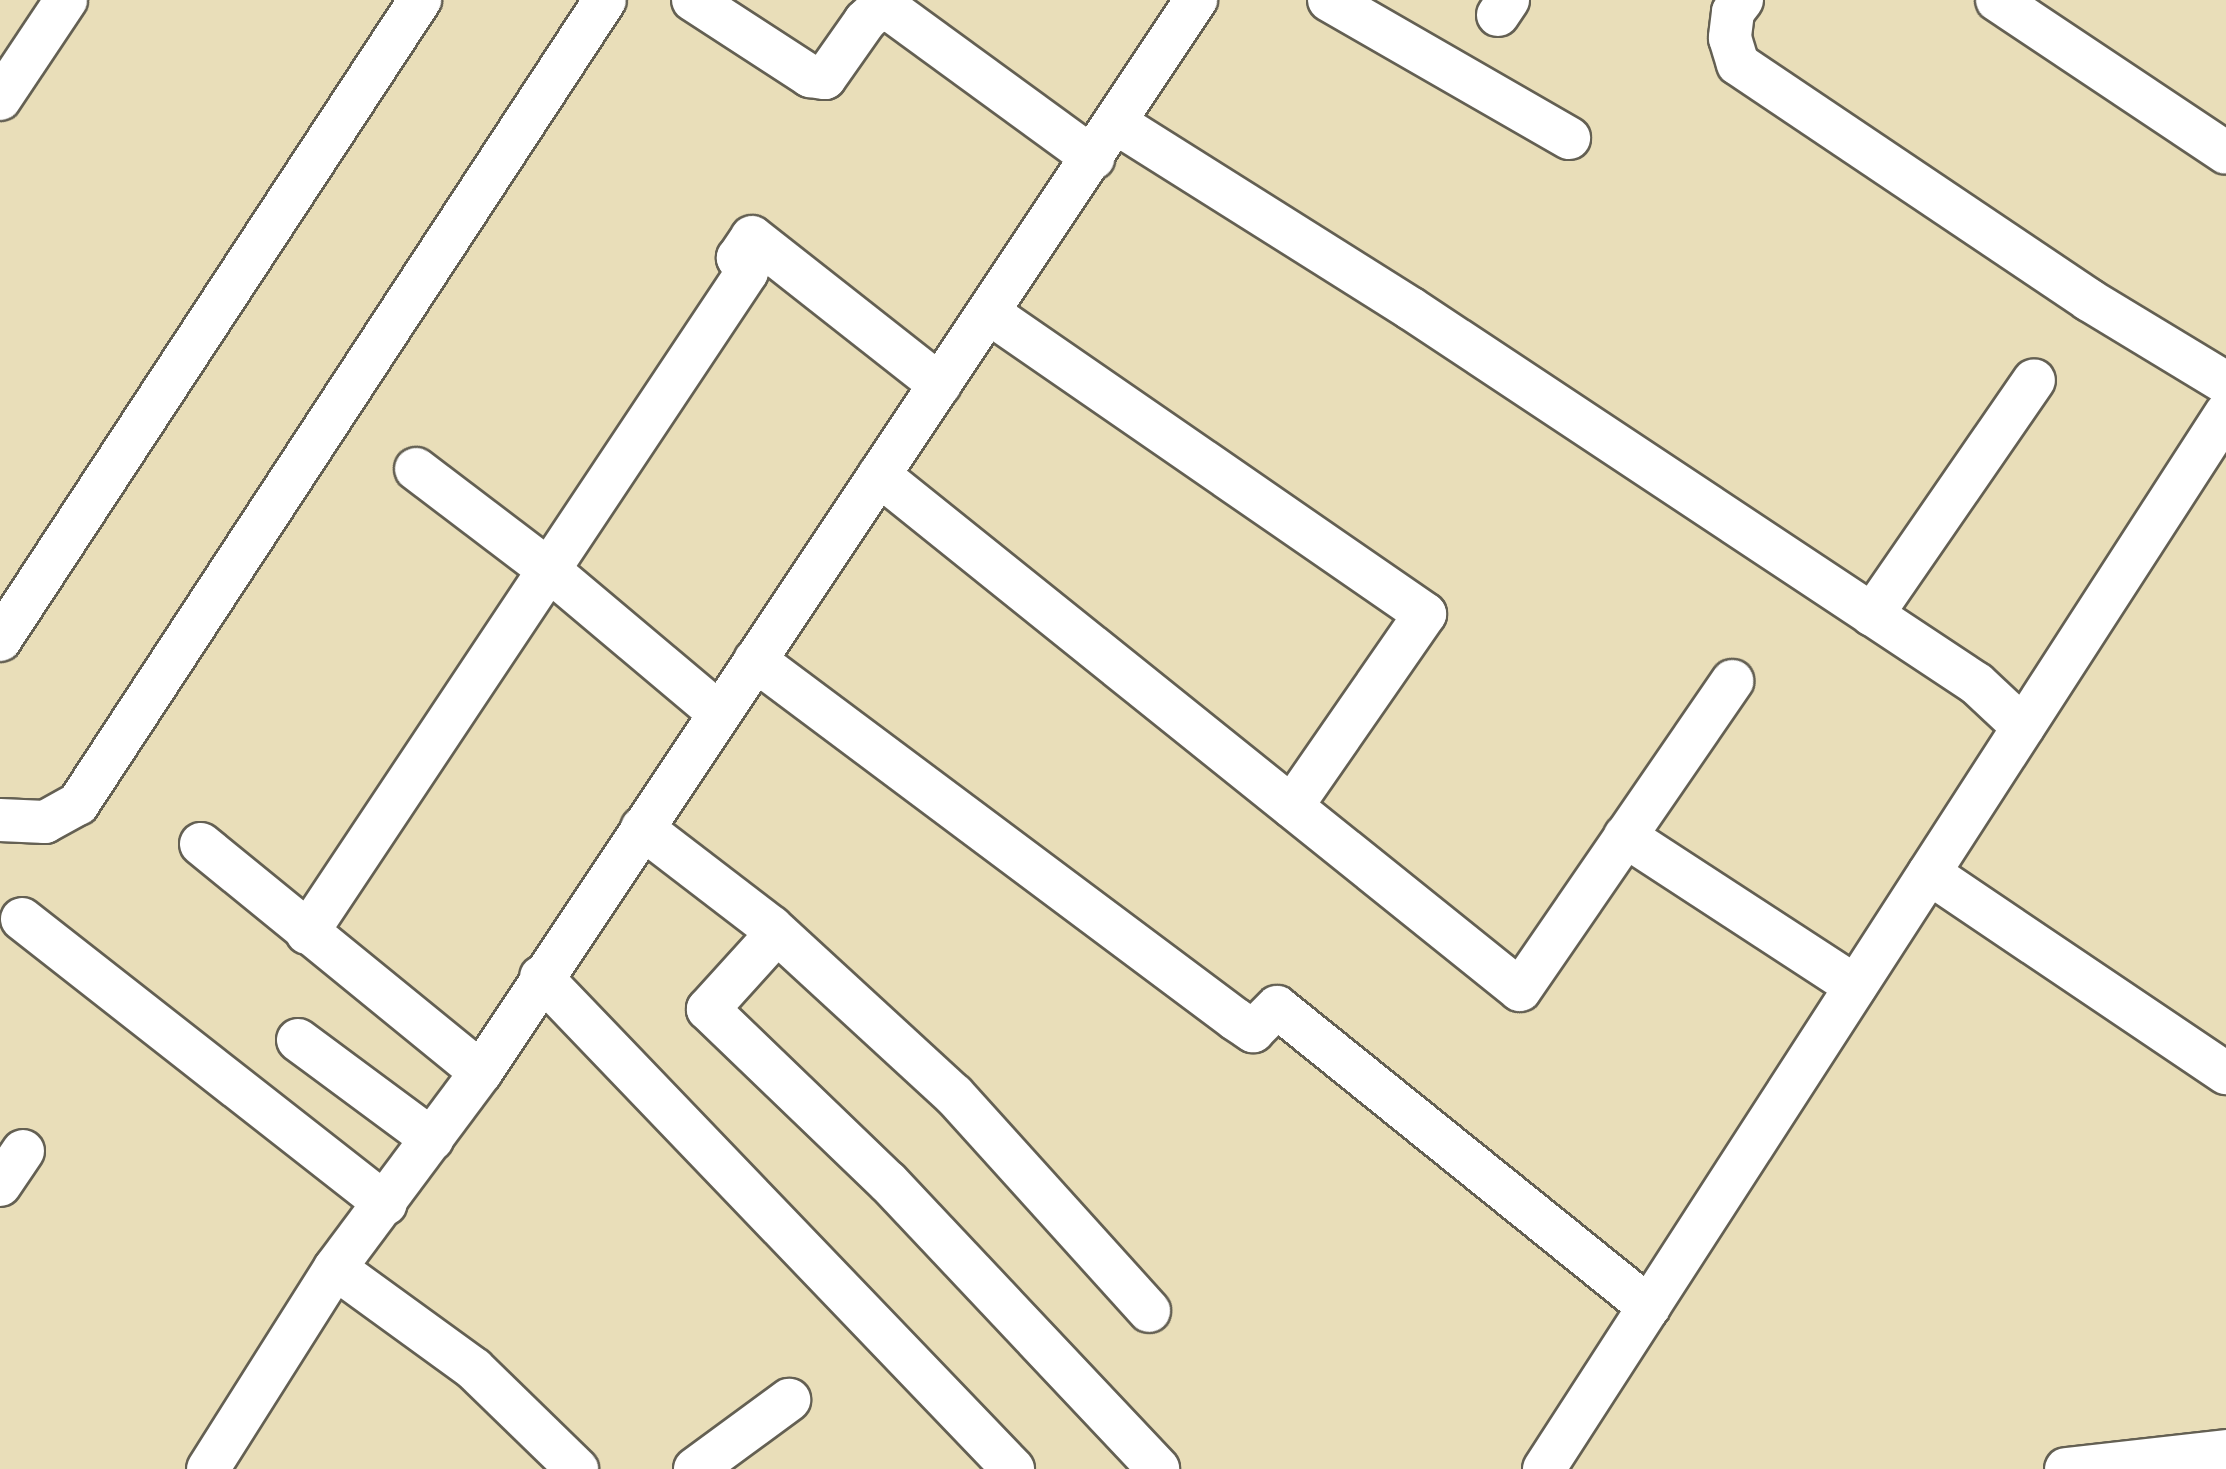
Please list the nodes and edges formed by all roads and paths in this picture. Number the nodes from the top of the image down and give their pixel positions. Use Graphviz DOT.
graph roads {
  1 [pos="66,0"];
  2 [pos="420,0"];
  3 [pos="605,0"];
  4 [pos="693,0"];
  5 [pos="1196,0"];
  6 [pos="1329,0"];
  7 [pos="1742,0"];
  8 [pos="1997,0"];
  9 [pos="881,4"];
  10 [pos="0,99"];
  11 [pos="1116,123"];
  12 [pos="1569,138"];
  13 [pos="2226,153"];
  14 [pos="1093,158"];
  15 [pos="989,313"];
  16 [pos="2034,380"];
  17 [pos="2226,383"];
  18 [pos="940,385"];
  19 [pos="2226,413"];
  20 [pos="416,469"];
  21 [pos="879,475"];
  22 [pos="549,570"];
  23 [pos="1872,615"];
  24 [pos="0,640"];
  25 [pos="755,660"];
  26 [pos="1732,681"];
  27 [pos="719,713"];
  28 [pos="2023,727"];
  29 [pos="1292,806"];
  30 [pos="0,820"];
  31 [pos="642,828"];
  32 [pos="1625,836"];
  33 [pos="201,844"];
  34 [pos="1929,873"];
  35 [pos="22,919"];
  36 [pos="307,933"];
  37 [pos="777,933"];
  38 [pos="541,977"];
  39 [pos="1855,986"];
  40 [pos="298,1040"];
  41 [pos="481,1072"];
  42 [pos="2226,1073"];
  43 [pos="432,1139"];
  44 [pos="23,1151"];
  45 [pos="0,1185"];
  46 [pos="386,1204"];
  47 [pos="335,1268"];
  48 [pos="1649,1307"];
  49 [pos="1149,1311"];
  50 [pos="789,1400"];
  51 [pos="2226,1451"];
  52 [pos="208,1469"];
  53 [pos="577,1469"];
  54 [pos="695,1469"];
  55 [pos="1013,1469"];
  56 [pos="1158,1469"];
  57 [pos="1544,1469"];
  58 [pos="2066,1469"];
  1 -- 10 [label="street"];
  2 -- 24 [label="street"];
  3 -- 30 [label="street"];
  4 -- 9 [label="street"];
  5 -- 11 [label="street"];
  6 -- 12 [label="street"];
  7 -- 17 [label="street"];
  8 -- 13 [label="street"];
  9 -- 14 [label="street"];
  11 -- 14 [label="street"];
  11 -- 23 [label="street"];
  14 -- 15 [label="street"];
  15 -- 18 [label="street"];
  15 -- 29 [label="street"];
  16 -- 23 [label="street"];
  18 -- 21 [label="street"];
  18 -- 22 [label="street"];
  19 -- 28 [label="street"];
  20 -- 22 [label="street"];
  21 -- 25 [label="street"];
  21 -- 29 [label="street"];
  22 -- 27 [label="street"];
  22 -- 36 [label="street"];
  23 -- 28 [label="street"];
  25 -- 27 [label="street"];
  25 -- 48 [label="street"];
  26 -- 32 [label="street"];
  27 -- 31 [label="street"];
  28 -- 34 [label="street"];
  29 -- 32 [label="street"];
  31 -- 37 [label="street"];
  31 -- 38 [label="street"];
  32 -- 39 [label="street"];
  33 -- 36 [label="street"];
  34 -- 39 [label="street"];
  34 -- 42 [label="street"];
  35 -- 46 [label="street"];
  36 -- 41 [label="street"];
  37 -- 49 [label="street"];
  37 -- 56 [label="street"];
  38 -- 41 [label="street"];
  38 -- 55 [label="street"];
  39 -- 48 [label="street"];
  40 -- 43 [label="street"];
  41 -- 43 [label="street"];
  43 -- 46 [label="street"];
  44 -- 45 [label="street"];
  46 -- 47 [label="street"];
  47 -- 52 [label="street"];
  47 -- 53 [label="street"];
  48 -- 57 [label="street"];
  50 -- 54 [label="street"];
  51 -- 58 [label="street"];
}
